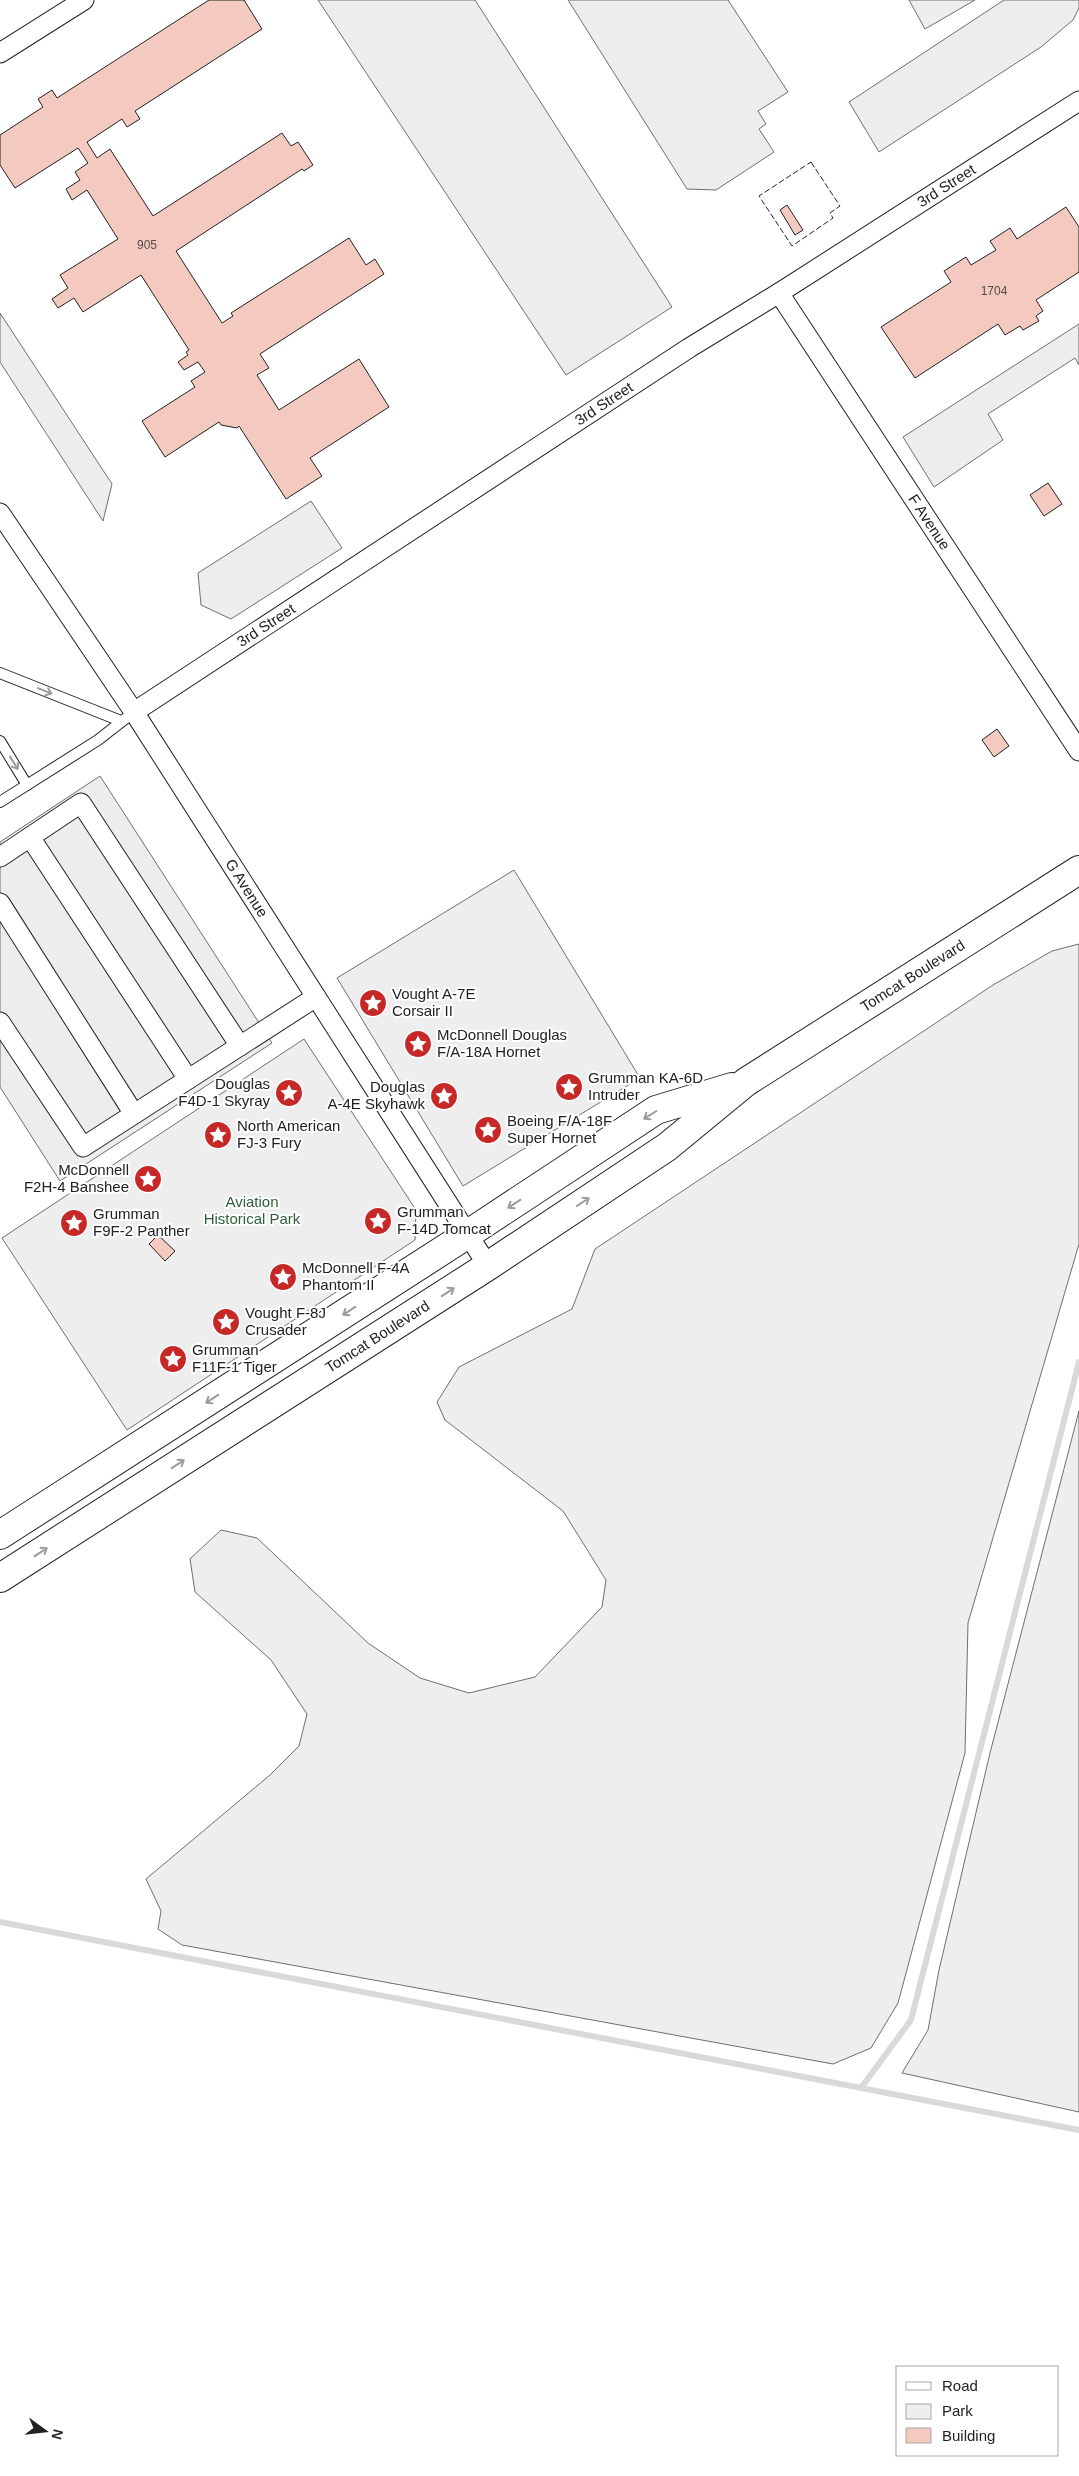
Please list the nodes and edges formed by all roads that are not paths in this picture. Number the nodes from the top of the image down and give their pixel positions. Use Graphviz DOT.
graph roads {
  1 [pos="84,0"];
  2 [pos="0,53"];
  3 [pos="1079,101"];
  4 [pos="779,293"];
  5 [pos="0,513"];
  6 [pos="0,673"];
  7 [pos="127,717"];
  8 [pos="0,741"];
  9 [pos="1079,751"];
  10 [pos="27,785"];
  11 [pos="0,802"];
  12 [pos="30,837"];
  13 [pos="0,857"];
  14 [pos="1079,870"];
  15 [pos="0,903"];
  16 [pos="316,997"];
  17 [pos="0,1022"];
  18 [pos="240,1046"];
  19 [pos="188,1079"];
  20 [pos="746,1082"];
  21 [pos="134,1114"];
  22 [pos="468,1234"];
  23 [pos="488,1266"];
  24 [pos="0,1535"];
  25 [pos="0,1578"];
  1 -- 2 [label="street"];
  3 -- 4 [label="street, 3rd Street"];
  4 -- 7 [label="street, 3rd Street"];
  4 -- 9 [label="street, F Avenue"];
  5 -- 7 [label="street, G Avenue"];
  6 -- 7 [label="lane, one-way"];
  7 -- 10 [label="lane"];
  7 -- 16 [label="street, G Avenue"];
  8 -- 10 [label="lane, one-way"];
  10 -- 11 [label="lane"];
  12 -- 13 [label="street"];
  12 -- 18 [label="street"];
  12 -- 19 [label="street"];
  14 -- 20 [label="main road, Tomcat Boulevard"];
  15 -- 21 [label="street"];
  16 -- 18 [label="street"];
  16 -- 22 [label="street, G Avenue"];
  17 -- 21 [label="street"];
  18 -- 19 [label="street"];
  19 -- 21 [label="street"];
  20 -- 22 [label="main road, Tomcat Boulevard, one-way"];
  23 -- 20 [label="main road, Tomcat Boulevard, one-way"];
  22 -- 23 [label="street, G Avenue"];
  22 -- 24 [label="main road, Tomcat Boulevard, one-way"];
  25 -- 23 [label="main road, Tomcat Boulevard, one-way"];
}
